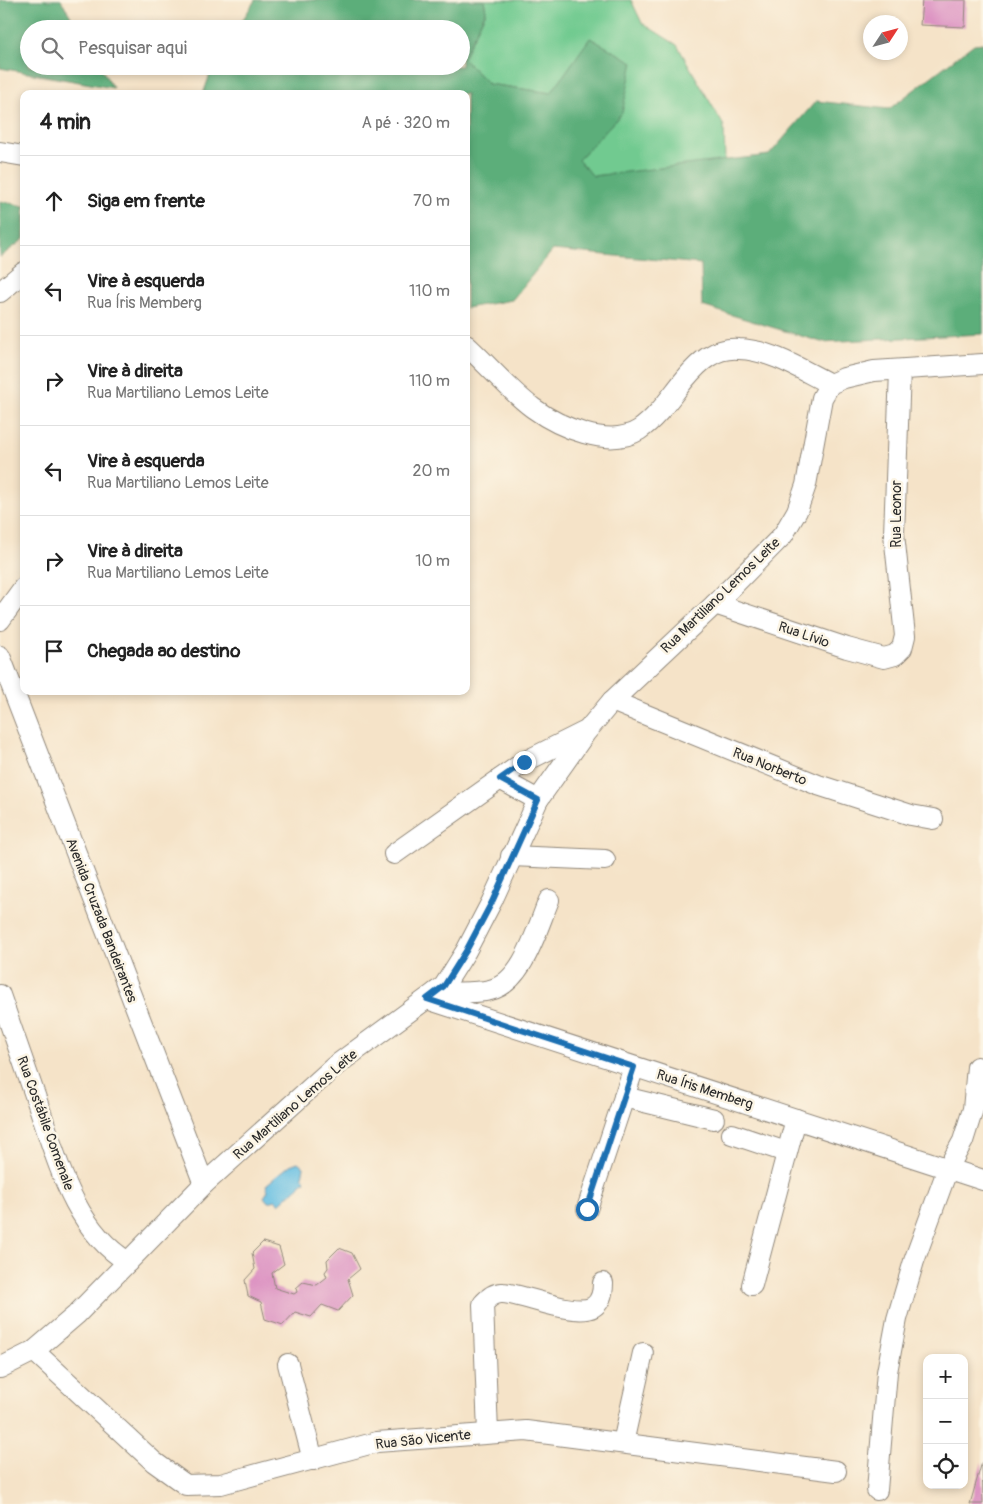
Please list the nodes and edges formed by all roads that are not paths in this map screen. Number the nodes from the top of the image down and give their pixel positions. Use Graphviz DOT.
graph roads {
  1 [pos="20,275"];
  2 [pos="0,292"];
  3 [pos="470,349"];
  4 [pos="983,364"];
  5 [pos="900,370"];
  6 [pos="830,384"];
  7 [pos="20,592"];
  8 [pos="715,604"];
  9 [pos="0,620"];
  10 [pos="895,655"];
  11 [pos="0,656"];
  12 [pos="612,701"];
  13 [pos="586,732"];
  14 [pos="500,779"];
  15 [pos="538,800"];
  16 [pos="933,819"];
  17 [pos="394,854"];
  18 [pos="511,856"];
  19 [pos="605,860"];
  20 [pos="549,900"];
  21 [pos="0,995"];
  22 [pos="431,996"];
  23 [pos="977,1066"];
  24 [pos="634,1067"];
  25 [pos="624,1097"];
  26 [pos="714,1119"];
  27 [pos="796,1119"];
  28 [pos="732,1134"];
  29 [pos="786,1152"];
  30 [pos="948,1168"];
  31 [pos="983,1180"];
  32 [pos="204,1184"];
  33 [pos="587,1209"];
  34 [pos="128,1262"];
  35 [pos="603,1283"];
  36 [pos="752,1284"];
  37 [pos="34,1351"];
  38 [pos="643,1353"];
  39 [pos="288,1364"];
  40 [pos="0,1368"];
  41 [pos="488,1433"];
  42 [pos="623,1444"];
  43 [pos="312,1460"];
  44 [pos="836,1472"];
  45 [pos="877,1490"];
  1 -- 2 [label="street"];
  3 -- 6 [label="street"];
  4 -- 5 [label="street"];
  5 -- 6 [label="street"];
  5 -- 10 [label="street, Rua Leonor"];
  6 -- 8 [label="street, Rua Martiliano Lemos Leite"];
  7 -- 9 [label="street"];
  8 -- 10 [label="street, Rua Lívio"];
  8 -- 12 [label="street, Rua Martiliano Lemos Leite"];
  11 -- 32 [label="street, Avenida Cruzada Bandeirantes"];
  12 -- 13 [label="street, Rua Martiliano Lemos Leite"];
  12 -- 16 [label="street, Rua Norberto"];
  13 -- 14 [label="street, Rua Martiliano Lemos Leite"];
  13 -- 15 [label="street, Rua Martiliano Lemos Leite"];
  14 -- 15 [label="street"];
  14 -- 17 [label="street, Rua Martiliano Lemos Leite"];
  15 -- 18 [label="street, Rua Martiliano Lemos Leite"];
  18 -- 19 [label="street"];
  18 -- 22 [label="street, Rua Martiliano Lemos Leite"];
  20 -- 22 [label="street"];
  21 -- 34 [label="street, Rua Costábile Comenale"];
  22 -- 24 [label="street, Rua Íris Memberg"];
  22 -- 32 [label="street, Rua Martiliano Lemos Leite"];
  23 -- 30 [label="street"];
  24 -- 25 [label="street"];
  24 -- 27 [label="street, Rua Íris Memberg"];
  25 -- 26 [label="street"];
  25 -- 33 [label="street"];
  27 -- 29 [label="street"];
  27 -- 30 [label="street, Rua Íris Memberg"];
  28 -- 29 [label="street"];
  29 -- 36 [label="street"];
  30 -- 31 [label="street, Rua Íris Memberg"];
  30 -- 45 [label="street"];
  32 -- 34 [label="street, Rua Martiliano Lemos Leite"];
  34 -- 37 [label="street, Rua Martiliano Lemos Leite"];
  35 -- 41 [label="street"];
  37 -- 40 [label="street, Rua Martiliano Lemos Leite"];
  37 -- 43 [label="street, Rua São Vicente"];
  38 -- 42 [label="street"];
  39 -- 43 [label="street"];
  41 -- 42 [label="street, Rua São Vicente"];
  41 -- 43 [label="street, Rua São Vicente"];
  42 -- 44 [label="street, Rua São Vicente"];
}
